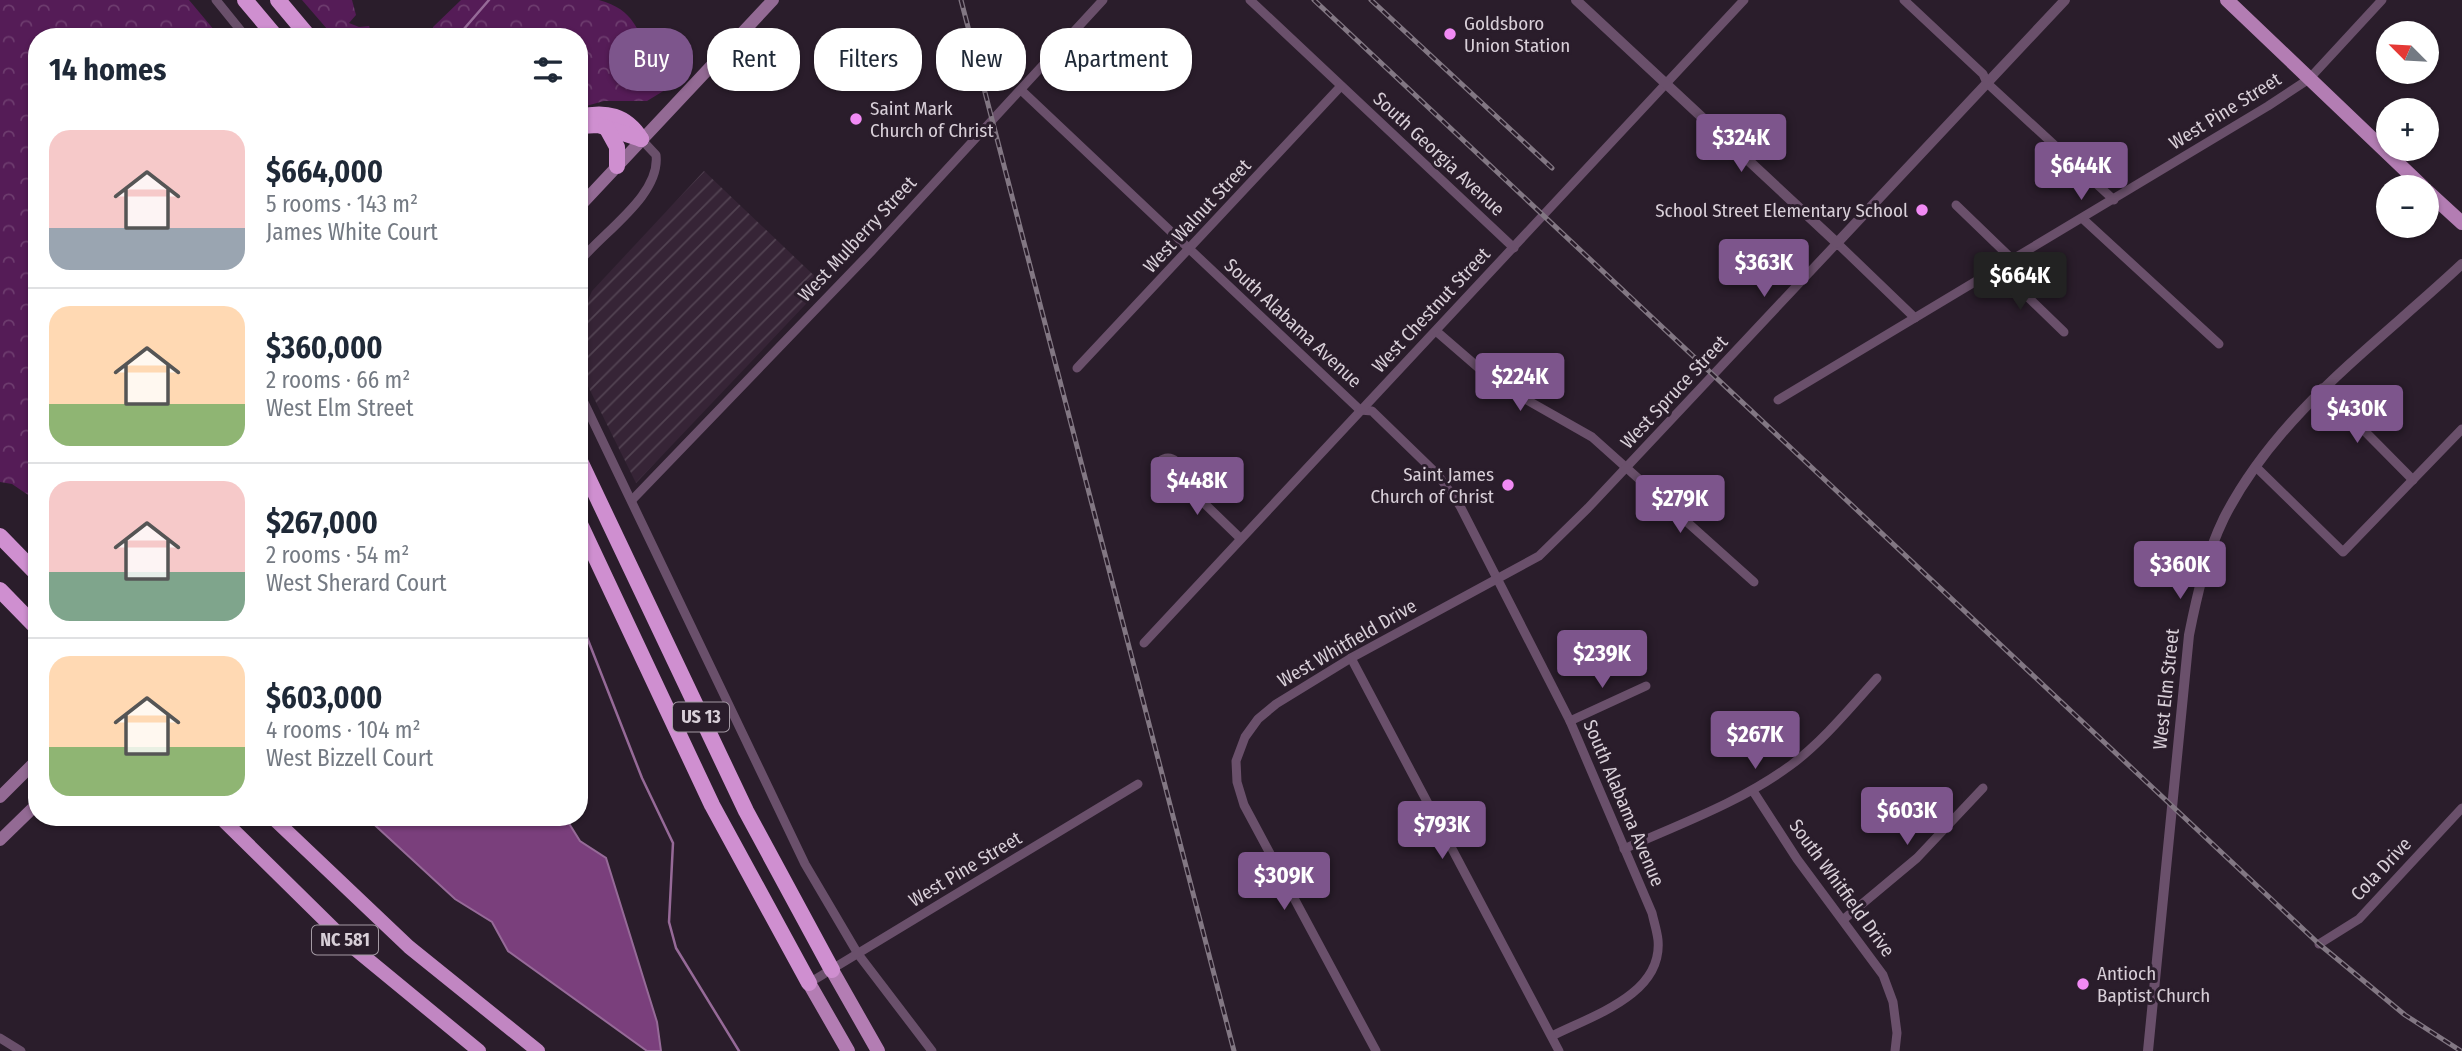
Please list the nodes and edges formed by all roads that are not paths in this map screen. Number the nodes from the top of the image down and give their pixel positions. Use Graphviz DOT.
graph roads {
  1 [pos="216,0"];
  2 [pos="245,0"];
  3 [pos="278,0"];
  4 [pos="773,0"];
  5 [pos="1103,0"];
  6 [pos="1250,0"];
  7 [pos="1576,0"];
  8 [pos="1744,0"];
  9 [pos="1905,0"];
  10 [pos="2065,0"];
  11 [pos="2227,0"];
  12 [pos="2382,0"];
  13 [pos="239,28"];
  14 [pos="268,28"];
  15 [pos="301,28"];
  16 [pos="2309,79"];
  17 [pos="1987,83"];
  18 [pos="1665,84"];
  19 [pos="1026,85"];
  20 [pos="1341,86"];
  21 [pos="1020,91"];
  22 [pos="1022,91"];
  23 [pos="588,116"];
  24 [pos="588,126"];
  25 [pos="606,127"];
  26 [pos="641,139"];
  27 [pos="617,166"];
  28 [pos="2410,175"];
  29 [pos="588,197"];
  30 [pos="2114,200"];
  31 [pos="2439,202"];
  32 [pos="1956,205"];
  33 [pos="2083,219"];
  34 [pos="2462,223"];
  35 [pos="1837,243"];
  36 [pos="1514,248"];
  37 [pos="1189,250"];
  38 [pos="588,252"];
  39 [pos="2013,260"];
  40 [pos="2462,264"];
  41 [pos="1999,269"];
  42 [pos="1915,318"];
  43 [pos="1436,331"];
  44 [pos="2064,332"];
  45 [pos="2219,344"];
  46 [pos="1077,368"];
  47 [pos="2322,388"];
  48 [pos="1778,400"];
  49 [pos="588,410"];
  50 [pos="1360,410"];
  51 [pos="2462,429"];
  52 [pos="1627,467"];
  53 [pos="2256,467"];
  54 [pos="1176,476"];
  55 [pos="588,478"];
  56 [pos="2413,480"];
  57 [pos="633,499"];
  58 [pos="0,536"];
  59 [pos="1240,538"];
  60 [pos="588,542"];
  61 [pos="28,565"];
  62 [pos="1499,579"];
  63 [pos="1754,582"];
  64 [pos="0,590"];
  65 [pos="28,619"];
  66 [pos="1144,643"];
  67 [pos="1351,658"];
  68 [pos="1877,678"];
  69 [pos="1646,686"];
  70 [pos="1570,722"];
  71 [pos="28,769"];
  72 [pos="1138,784"];
  73 [pos="1983,788"];
  74 [pos="1753,791"];
  75 [pos="0,797"];
  76 [pos="2462,808"];
  77 [pos="28,813"];
  78 [pos="229,826"];
  79 [pos="281,826"];
  80 [pos="0,840"];
  81 [pos="1624,849"];
  82 [pos="1844,919"];
  83 [pos="2319,944"];
  84 [pos="858,954"];
  85 [pos="832,970"];
  86 [pos="809,984"];
  87 [pos="1552,1037"];
  88 [pos="0,1038"];
  89 [pos="21,1051"];
  90 [pos="479,1051"];
  91 [pos="538,1051"];
  92 [pos="848,1051"];
  93 [pos="878,1051"];
  94 [pos="932,1051"];
  95 [pos="1376,1051"];
  96 [pos="1559,1051"];
  97 [pos="1895,1051"];
  98 [pos="2148,1051"];
  1 -- 13 [label="street"];
  2 -- 14 [label="highway"];
  3 -- 15 [label="highway"];
  4 -- 26 [label="main road"];
  5 -- 19 [label="street, West Mulberry Street"];
  6 -- 20 [label="street, South Georgia Avenue"];
  7 -- 18 [label="street"];
  8 -- 18 [label="street, West Chestnut Street"];
  9 -- 17 [label="street"];
  10 -- 17 [label="street, West Spruce Street"];
  11 -- 16 [label="main road"];
  12 -- 16 [label="street, West Pine Street"];
  16 -- 28 [label="main road"];
  16 -- 30 [label="street, West Pine Street"];
  17 -- 30 [label="street"];
  17 -- 35 [label="street, West Spruce Street"];
  18 -- 35 [label="street"];
  18 -- 36 [label="street, West Chestnut Street"];
  20 -- 36 [label="street, South Georgia Avenue"];
  20 -- 37 [label="street, West Walnut Street"];
  21 -- 57 [label="street, West Mulberry Street"];
  22 -- 37 [label="street, South Alabama Avenue"];
  23 -- 26 [label="highway"];
  24 -- 25 [label="highway"];
  25 -- 26 [label="highway"];
  25 -- 27 [label="highway"];
  26 -- 27 [label="main road"];
  26 -- 38 [label="street"];
  27 -- 29 [label="main road"];
  30 -- 33 [label="street, West Pine Street"];
  31 -- 34 [label="main road"];
  32 -- 39 [label="street"];
  33 -- 39 [label="street, West Pine Street"];
  33 -- 45 [label="street"];
  35 -- 42 [label="street"];
  35 -- 52 [label="street, West Spruce Street"];
  36 -- 43 [label="street, West Chestnut Street"];
  37 -- 46 [label="street, West Walnut Street"];
  37 -- 50 [label="street, South Alabama Avenue"];
  39 -- 41 [label="street, West Pine Street"];
  40 -- 47 [label="street, West Elm Street"];
  41 -- 42 [label="street, West Pine Street"];
  41 -- 44 [label="street"];
  42 -- 48 [label="street, West Pine Street"];
  43 -- 50 [label="street, West Chestnut Street"];
  43 -- 52 [label="street"];
  47 -- 53 [label="street, West Elm Street"];
  47 -- 56 [label="street"];
  49 -- 57 [label="street"];
  50 -- 59 [label="street, West Chestnut Street"];
  50 -- 62 [label="street, South Alabama Avenue"];
  51 -- 56 [label="street"];
  52 -- 62 [label="street, West Spruce Street"];
  52 -- 63 [label="street"];
  53 -- 56 [label="street"];
  53 -- 98 [label="street, West Elm Street"];
  54 -- 59 [label="street"];
  55 -- 85 [label="highway, US 13"];
  57 -- 84 [label="street"];
  58 -- 61 [label="highway"];
  59 -- 66 [label="street, West Chestnut Street"];
  60 -- 86 [label="highway, US 13"];
  62 -- 67 [label="street, West Whitfield Drive"];
  62 -- 70 [label="street, South Alabama Avenue"];
  64 -- 65 [label="highway"];
  67 -- 87 [label="street"];
  67 -- 95 [label="street, West Whitfield Drive"];
  68 -- 74 [label="street"];
  69 -- 70 [label="street"];
  70 -- 81 [label="street, South Alabama Avenue"];
  71 -- 75 [label="main road"];
  72 -- 84 [label="street, West Pine Street"];
  73 -- 82 [label="street"];
  74 -- 81 [label="street"];
  74 -- 82 [label="street, South Whitfield Drive"];
  76 -- 83 [label="street, Cola Drive"];
  77 -- 80 [label="main road"];
  78 -- 90 [label="highway, NC 581"];
  79 -- 91 [label="highway, NC 581"];
  81 -- 87 [label="street, South Alabama Avenue"];
  82 -- 97 [label="street, South Whitfield Drive"];
  84 -- 85 [label="street, West Pine Street"];
  84 -- 94 [label="street"];
  85 -- 86 [label="street, West Pine Street"];
  85 -- 93 [label="main road, US 13"];
  86 -- 92 [label="main road, US 13"];
  87 -- 96 [label="street"];
  88 -- 89 [label="street"];
}
